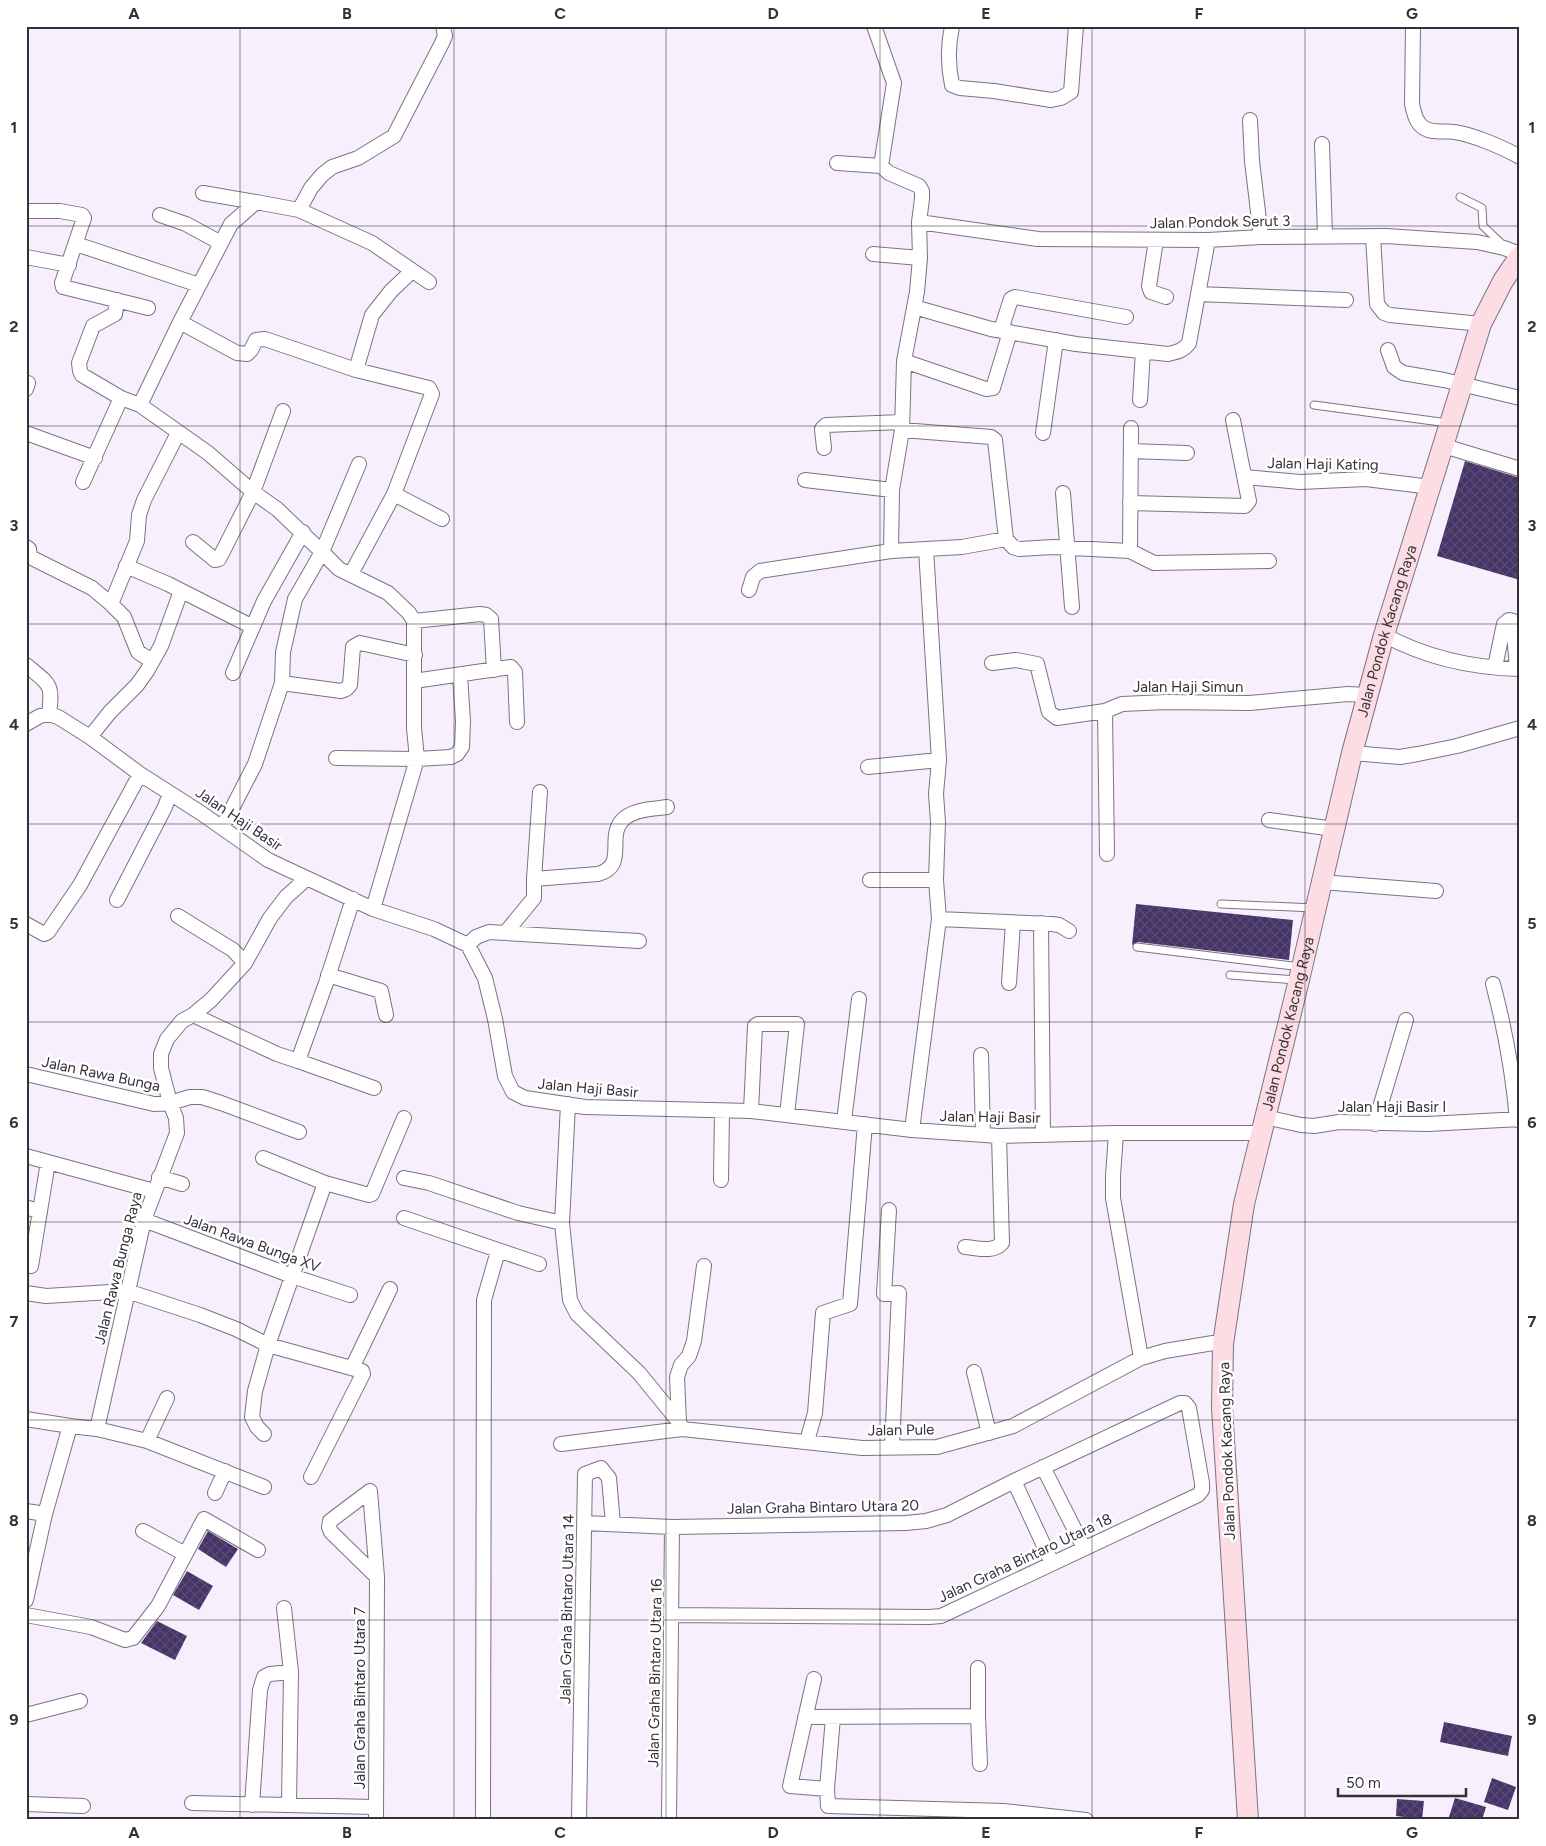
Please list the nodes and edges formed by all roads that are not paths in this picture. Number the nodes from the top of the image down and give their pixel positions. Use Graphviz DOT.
graph roads {
  1 [pos="443,26"];
  2 [pos="874,26"];
  3 [pos="952,26"];
  4 [pos="1076,26"];
  5 [pos="1413,26"];
  6 [pos="1250,120"];
  7 [pos="1322,144"];
  8 [pos="1520,157"];
  9 [pos="837,163"];
  10 [pos="881,166"];
  11 [pos="203,193"];
  12 [pos="1460,197"];
  13 [pos="256,202"];
  14 [pos="299,210"];
  15 [pos="26,211"];
  16 [pos="160,215"];
  17 [pos="919,222"];
  18 [pos="1325,236"];
  19 [pos="1373,236"];
  20 [pos="1261,237"];
  21 [pos="1156,240"];
  22 [pos="1208,240"];
  23 [pos="76,244"];
  24 [pos="220,244"];
  25 [pos="1514,253"];
  26 [pos="873,254"];
  27 [pos="26,257"];
  28 [pos="920,258"];
  29 [pos="69,265"];
  30 [pos="412,271"];
  31 [pos="429,282"];
  32 [pos="199,284"];
  33 [pos="1198,294"];
  34 [pos="1166,297"];
  35 [pos="117,300"];
  36 [pos="1346,300"];
  37 [pos="914,306"];
  38 [pos="148,308"];
  39 [pos="1126,317"];
  40 [pos="180,322"];
  41 [pos="1481,324"];
  42 [pos="1006,331"];
  43 [pos="1056,340"];
  44 [pos="1388,350"];
  45 [pos="1143,351"];
  46 [pos="904,361"];
  47 [pos="356,370"];
  48 [pos="1463,385"];
  49 [pos="121,398"];
  50 [pos="1520,398"];
  51 [pos="1140,400"];
  52 [pos="140,405"];
  53 [pos="1314,405"];
  54 [pos="283,411"];
  55 [pos="1233,420"];
  56 [pos="1451,423"];
  57 [pos="902,426"];
  58 [pos="1131,428"];
  59 [pos="26,433"];
  60 [pos="178,433"];
  61 [pos="1043,433"];
  62 [pos="1444,446"];
  63 [pos="824,448"];
  64 [pos="1131,451"];
  65 [pos="1187,453"];
  66 [pos="94,458"];
  67 [pos="359,464"];
  68 [pos="1520,469"];
  69 [pos="1245,477"];
  70 [pos="804,480"];
  71 [pos="83,482"];
  72 [pos="1431,487"];
  73 [pos="892,490"];
  74 [pos="252,492"];
  75 [pos="1063,493"];
  76 [pos="394,494"];
  77 [pos="1130,502"];
  78 [pos="442,519"];
  79 [pos="303,532"];
  80 [pos="1006,539"];
  81 [pos="193,542"];
  82 [pos="26,547"];
  83 [pos="1068,548"];
  84 [pos="926,549"];
  85 [pos="322,552"];
  86 [pos="891,552"];
  87 [pos="1130,552"];
  88 [pos="1269,561"];
  89 [pos="126,566"];
  90 [pos="351,574"];
  91 [pos="749,590"];
  92 [pos="181,591"];
  93 [pos="111,604"];
  94 [pos="1072,608"];
  95 [pos="414,621"];
  96 [pos="253,627"];
  97 [pos="1384,635"];
  98 [pos="415,656"];
  99 [pos="152,661"];
  100 [pos="992,663"];
  101 [pos="26,665"];
  102 [pos="1494,667"];
  103 [pos="494,670"];
  104 [pos="1518,670"];
  105 [pos="233,673"];
  106 [pos="460,675"];
  107 [pos="414,681"];
  108 [pos="282,684"];
  109 [pos="1366,695"];
  110 [pos="1105,711"];
  111 [pos="49,714"];
  112 [pos="517,722"];
  113 [pos="26,724"];
  114 [pos="1520,728"];
  115 [pos="90,737"];
  116 [pos="1352,753"];
  117 [pos="336,758"];
  118 [pos="416,759"];
  119 [pos="939,760"];
  120 [pos="868,767"];
  121 [pos="140,774"];
  122 [pos="540,792"];
  123 [pos="170,793"];
  124 [pos="667,807"];
  125 [pos="1269,820"];
  126 [pos="222,828"];
  127 [pos="1334,829"];
  128 [pos="1107,854"];
  129 [pos="306,879"];
  130 [pos="534,879"];
  131 [pos="870,880"];
  132 [pos="936,880"];
  133 [pos="1321,882"];
  134 [pos="1436,891"];
  135 [pos="353,899"];
  136 [pos="117,900"];
  137 [pos="1221,904"];
  138 [pos="1315,908"];
  139 [pos="373,909"];
  140 [pos="178,916"];
  141 [pos="939,919"];
  142 [pos="1013,923"];
  143 [pos="26,924"];
  144 [pos="1041,924"];
  145 [pos="1069,931"];
  146 [pos="506,932"];
  147 [pos="639,941"];
  148 [pos="468,945"];
  149 [pos="1137,947"];
  150 [pos="245,963"];
  151 [pos="1230,974"];
  152 [pos="1300,974"];
  153 [pos="328,975"];
  154 [pos="1009,982"];
  155 [pos="1493,984"];
  156 [pos="859,999"];
  157 [pos="193,1015"];
  158 [pos="386,1015"];
  159 [pos="1406,1020"];
  160 [pos="981,1055"];
  161 [pos="298,1061"];
  162 [pos="26,1074"];
  163 [pos="374,1088"];
  164 [pos="170,1103"];
  165 [pos="568,1104"];
  166 [pos="722,1111"];
  167 [pos="751,1111"];
  168 [pos="787,1115"];
  169 [pos="404,1118"];
  170 [pos="1518,1120"];
  171 [pos="844,1122"];
  172 [pos="865,1124"];
  173 [pos="1376,1124"];
  174 [pos="1263,1125"];
  175 [pos="912,1130"];
  176 [pos="299,1132"];
  177 [pos="1116,1133"];
  178 [pos="983,1135"];
  179 [pos="1043,1135"];
  180 [pos="1000,1136"];
  181 [pos="26,1156"];
  182 [pos="263,1158"];
  183 [pos="48,1162"];
  184 [pos="159,1177"];
  185 [pos="404,1178"];
  186 [pos="721,1180"];
  187 [pos="182,1184"];
  188 [pos="325,1184"];
  189 [pos="154,1191"];
  190 [pos="26,1207"];
  191 [pos="889,1210"];
  192 [pos="40,1212"];
  193 [pos="404,1218"];
  194 [pos="144,1220"];
  195 [pos="562,1224"];
  196 [pos="965,1247"];
  197 [pos="498,1251"];
  198 [pos="539,1264"];
  199 [pos="32,1266"];
  200 [pos="704,1266"];
  201 [pos="292,1276"];
  202 [pos="390,1289"];
  203 [pos="127,1291"];
  204 [pos="26,1293"];
  205 [pos="350,1295"];
  206 [pos="1222,1344"];
  207 [pos="268,1345"];
  208 [pos="1141,1358"];
  209 [pos="352,1368"];
  210 [pos="974,1372"];
  211 [pos="167,1398"];
  212 [pos="1185,1403"];
  213 [pos="26,1419"];
  214 [pos="680,1425"];
  215 [pos="70,1426"];
  216 [pos="97,1428"];
  217 [pos="989,1433"];
  218 [pos="264,1434"];
  219 [pos="147,1441"];
  220 [pos="807,1441"];
  221 [pos="561,1444"];
  222 [pos="892,1447"];
  223 [pos="1043,1467"];
  224 [pos="225,1471"];
  225 [pos="311,1477"];
  226 [pos="1014,1481"];
  227 [pos="264,1486"];
  228 [pos="215,1493"];
  229 [pos="26,1511"];
  230 [pos="45,1514"];
  231 [pos="585,1523"];
  232 [pos="613,1524"];
  233 [pos="672,1527"];
  234 [pos="143,1531"];
  235 [pos="1084,1548"];
  236 [pos="258,1550"];
  237 [pos="185,1554"];
  238 [pos="1052,1563"];
  239 [pos="377,1577"];
  240 [pos="28,1579"];
  241 [pos="26,1600"];
  242 [pos="284,1608"];
  243 [pos="26,1615"];
  244 [pos="672,1615"];
  245 [pos="978,1668"];
  246 [pos="291,1672"];
  247 [pos="814,1679"];
  248 [pos="80,1701"];
  249 [pos="26,1715"];
  250 [pos="978,1716"];
  251 [pos="806,1717"];
  252 [pos="833,1717"];
  253 [pos="980,1764"];
  254 [pos="827,1789"];
  255 [pos="192,1803"];
  256 [pos="26,1804"];
  257 [pos="252,1805"];
  258 [pos="289,1805"];
  259 [pos="83,1806"];
  260 [pos="375,1813"];
  261 [pos="483,1820"];
  262 [pos="580,1820"];
  263 [pos="669,1820"];
  264 [pos="1086,1820"];
  265 [pos="1248,1820"];
  1 -- 14 [label="street"];
  2 -- 10 [label="street"];
  3 -- 4 [label="street"];
  5 -- 8 [label="street"];
  6 -- 20 [label="street"];
  7 -- 18 [label="street"];
  9 -- 10 [label="street"];
  10 -- 17 [label="street"];
  11 -- 13 [label="street"];
  12 -- 25 [label="lane"];
  13 -- 14 [label="street"];
  13 -- 24 [label="street"];
  14 -- 30 [label="street"];
  15 -- 23 [label="street"];
  16 -- 24 [label="street"];
  17 -- 21 [label="street, Jalan Pondok Serut 3"];
  17 -- 28 [label="street"];
  18 -- 19 [label="street, Jalan Pondok Serut 3"];
  18 -- 20 [label="street, Jalan Pondok Serut 3"];
  19 -- 25 [label="street, Jalan Pondok Serut 3"];
  19 -- 41 [label="street"];
  20 -- 22 [label="street, Jalan Pondok Serut 3"];
  21 -- 22 [label="street, Jalan Pondok Serut 3"];
  21 -- 34 [label="street"];
  22 -- 33 [label="street"];
  23 -- 29 [label="street"];
  23 -- 32 [label="street"];
  24 -- 32 [label="street"];
  25 -- 41 [label="main road, Jalan Pondok Kacang Raya"];
  26 -- 28 [label="street"];
  27 -- 29 [label="street"];
  28 -- 37 [label="street"];
  29 -- 35 [label="street"];
  30 -- 31 [label="street"];
  30 -- 47 [label="street"];
  32 -- 40 [label="street"];
  33 -- 36 [label="street"];
  33 -- 45 [label="street"];
  35 -- 38 [label="street"];
  35 -- 49 [label="street"];
  37 -- 42 [label="street"];
  37 -- 46 [label="street"];
  39 -- 42 [label="street"];
  40 -- 47 [label="street"];
  40 -- 52 [label="street"];
  41 -- 48 [label="main road, Jalan Pondok Kacang Raya"];
  42 -- 43 [label="street"];
  42 -- 46 [label="street"];
  43 -- 45 [label="street"];
  43 -- 61 [label="street"];
  44 -- 48 [label="street"];
  45 -- 51 [label="street"];
  46 -- 57 [label="street"];
  47 -- 76 [label="street"];
  48 -- 50 [label="street"];
  48 -- 56 [label="main road, Jalan Pondok Kacang Raya"];
  49 -- 52 [label="street"];
  49 -- 66 [label="street"];
  52 -- 60 [label="street"];
  53 -- 56 [label="lane"];
  54 -- 74 [label="street"];
  55 -- 69 [label="street"];
  56 -- 62 [label="main road, Jalan Pondok Kacang Raya"];
  57 -- 63 [label="street"];
  57 -- 73 [label="street"];
  57 -- 80 [label="street"];
  58 -- 64 [label="street"];
  59 -- 66 [label="street"];
  60 -- 74 [label="street"];
  60 -- 89 [label="street"];
  62 -- 68 [label="street"];
  62 -- 72 [label="main road, Jalan Pondok Kacang Raya"];
  64 -- 65 [label="street"];
  64 -- 77 [label="street"];
  66 -- 71 [label="street"];
  67 -- 85 [label="street"];
  69 -- 72 [label="street, Jalan Haji Kating"];
  69 -- 77 [label="street"];
  70 -- 73 [label="street"];
  72 -- 97 [label="main road, Jalan Pondok Kacang Raya"];
  73 -- 86 [label="street"];
  74 -- 79 [label="street"];
  74 -- 81 [label="street"];
  75 -- 83 [label="street"];
  76 -- 78 [label="street"];
  76 -- 90 [label="street"];
  77 -- 87 [label="street"];
  79 -- 85 [label="street"];
  79 -- 96 [label="street"];
  80 -- 83 [label="street"];
  80 -- 84 [label="street"];
  82 -- 93 [label="street"];
  83 -- 87 [label="street"];
  83 -- 94 [label="street"];
  84 -- 86 [label="street"];
  84 -- 119 [label="street"];
  85 -- 90 [label="street"];
  85 -- 108 [label="street"];
  86 -- 91 [label="street"];
  87 -- 88 [label="street"];
  89 -- 92 [label="street"];
  89 -- 93 [label="street"];
  90 -- 95 [label="street"];
  92 -- 96 [label="street"];
  92 -- 99 [label="street"];
  93 -- 99 [label="street"];
  95 -- 98 [label="street"];
  95 -- 103 [label="street"];
  96 -- 105 [label="street"];
  97 -- 102 [label="street"];
  97 -- 109 [label="main road, Jalan Pondok Kacang Raya"];
  98 -- 107 [label="street"];
  98 -- 108 [label="street"];
  99 -- 115 [label="street"];
  100 -- 110 [label="street, Jalan Haji Simun"];
  101 -- 111 [label="street"];
  102 -- 104 [label="street"];
  102 -- 104 [label="street"];
  103 -- 106 [label="street"];
  103 -- 112 [label="street"];
  106 -- 107 [label="street"];
  106 -- 118 [label="street"];
  107 -- 118 [label="street"];
  108 -- 126 [label="street"];
  109 -- 110 [label="street, Jalan Haji Simun"];
  109 -- 116 [label="main road, Jalan Pondok Kacang Raya"];
  110 -- 128 [label="street"];
  111 -- 113 [label="street"];
  111 -- 115 [label="street, Jalan Haji Basir"];
  114 -- 116 [label="street"];
  115 -- 121 [label="street, Jalan Haji Basir"];
  116 -- 127 [label="main road, Jalan Pondok Kacang Raya"];
  117 -- 118 [label="street"];
  118 -- 139 [label="street"];
  119 -- 120 [label="street"];
  119 -- 132 [label="street"];
  121 -- 123 [label="street, Jalan Haji Basir"];
  121 -- 143 [label="street"];
  122 -- 130 [label="street"];
  123 -- 126 [label="street, Jalan Haji Basir"];
  123 -- 136 [label="street"];
  124 -- 130 [label="street"];
  125 -- 127 [label="street"];
  126 -- 129 [label="street, Jalan Haji Basir"];
  127 -- 133 [label="main road, Jalan Pondok Kacang Raya"];
  129 -- 135 [label="street, Jalan Haji Basir"];
  129 -- 150 [label="street, Jalan Rawa Bunga Raya"];
  130 -- 146 [label="street"];
  131 -- 132 [label="street"];
  132 -- 141 [label="street"];
  133 -- 134 [label="street"];
  133 -- 138 [label="main road, Jalan Pondok Kacang Raya"];
  135 -- 139 [label="street, Jalan Haji Basir"];
  135 -- 153 [label="street"];
  137 -- 138 [label="lane"];
  138 -- 152 [label="main road, Jalan Pondok Kacang Raya"];
  139 -- 148 [label="street, Jalan Haji Basir"];
  140 -- 150 [label="street"];
  141 -- 142 [label="street"];
  141 -- 175 [label="street"];
  142 -- 144 [label="street"];
  142 -- 154 [label="street"];
  144 -- 145 [label="street"];
  144 -- 179 [label="street"];
  146 -- 147 [label="street"];
  146 -- 148 [label="street"];
  148 -- 165 [label="street, Jalan Haji Basir"];
  149 -- 152 [label="lane"];
  150 -- 157 [label="street, Jalan Rawa Bunga Raya"];
  151 -- 152 [label="lane"];
  152 -- 174 [label="main road, Jalan Pondok Kacang Raya"];
  153 -- 158 [label="street"];
  153 -- 161 [label="street"];
  155 -- 170 [label="street"];
  156 -- 171 [label="street"];
  157 -- 161 [label="street"];
  157 -- 164 [label="street, Jalan Rawa Bunga Raya"];
  159 -- 173 [label="street"];
  160 -- 178 [label="street"];
  161 -- 163 [label="street"];
  162 -- 164 [label="street, Jalan Rawa Bunga"];
  164 -- 176 [label="street, Jalan Rawa Bunga"];
  164 -- 184 [label="street, Jalan Rawa Bunga Raya"];
  165 -- 166 [label="street, Jalan Haji Basir"];
  165 -- 195 [label="street"];
  166 -- 167 [label="street, Jalan Haji Basir"];
  166 -- 186 [label="street"];
  167 -- 168 [label="street, Jalan Haji Basir"];
  167 -- 168 [label="street"];
  168 -- 171 [label="street, Jalan Haji Basir"];
  169 -- 188 [label="street"];
  170 -- 173 [label="street, Jalan Haji Basir I"];
  171 -- 172 [label="street, Jalan Haji Basir"];
  172 -- 175 [label="street, Jalan Haji Basir"];
  172 -- 220 [label="street"];
  173 -- 174 [label="street, Jalan Haji Basir I"];
  174 -- 177 [label="street, Jalan Haji Basir"];
  174 -- 206 [label="main road, Jalan Pondok Kacang Raya"];
  175 -- 178 [label="street, Jalan Haji Basir"];
  177 -- 179 [label="street, Jalan Haji Basir"];
  177 -- 208 [label="street"];
  178 -- 180 [label="street, Jalan Haji Basir"];
  179 -- 180 [label="street, Jalan Haji Basir"];
  180 -- 196 [label="street"];
  181 -- 183 [label="street"];
  182 -- 188 [label="street"];
  183 -- 189 [label="street"];
  183 -- 192 [label="street"];
  184 -- 187 [label="street"];
  184 -- 189 [label="street, Jalan Rawa Bunga Raya"];
  185 -- 195 [label="street"];
  188 -- 201 [label="street"];
  189 -- 194 [label="street, Jalan Rawa Bunga Raya"];
  190 -- 192 [label="street"];
  191 -- 222 [label="street"];
  192 -- 199 [label="street"];
  193 -- 197 [label="street"];
  194 -- 201 [label="street, Jalan Rawa Bunga XV"];
  194 -- 203 [label="street, Jalan Rawa Bunga Raya"];
  195 -- 214 [label="street"];
  197 -- 198 [label="street"];
  197 -- 261 [label="street"];
  200 -- 214 [label="street"];
  201 -- 205 [label="street, Jalan Rawa Bunga XV"];
  201 -- 207 [label="street"];
  202 -- 209 [label="street"];
  203 -- 204 [label="street"];
  203 -- 207 [label="street"];
  203 -- 216 [label="street, Jalan Rawa Bunga Raya"];
  206 -- 208 [label="street, Jalan Pule"];
  206 -- 265 [label="main road, Jalan Pondok Kacang Raya"];
  207 -- 209 [label="street"];
  207 -- 218 [label="street"];
  208 -- 217 [label="street, Jalan Pule"];
  209 -- 225 [label="street"];
  210 -- 217 [label="street"];
  211 -- 219 [label="street"];
  212 -- 223 [label="street, Jalan Graha Bintaro Utara 20"];
  212 -- 235 [label="street, Jalan Graha Bintaro Utara 18"];
  213 -- 215 [label="street"];
  214 -- 220 [label="street, Jalan Pule"];
  214 -- 221 [label="street, Jalan Pule"];
  215 -- 216 [label="street"];
  215 -- 230 [label="street"];
  216 -- 219 [label="street"];
  217 -- 222 [label="street, Jalan Pule"];
  219 -- 224 [label="street"];
  220 -- 222 [label="street, Jalan Pule"];
  223 -- 226 [label="street, Jalan Graha Bintaro Utara 20"];
  223 -- 235 [label="street"];
  224 -- 227 [label="street"];
  224 -- 228 [label="street"];
  226 -- 233 [label="street, Jalan Graha Bintaro Utara 20"];
  226 -- 238 [label="street"];
  229 -- 230 [label="street"];
  230 -- 240 [label="street"];
  231 -- 232 [label="street, Jalan Graha Bintaro Utara 20"];
  231 -- 232 [label="street, Jalan Graha Bintaro Utara 14"];
  231 -- 262 [label="street, Jalan Graha Bintaro Utara 14"];
  232 -- 233 [label="street, Jalan Graha Bintaro Utara 20"];
  233 -- 244 [label="street, Jalan Graha Bintaro Utara 16"];
  234 -- 237 [label="street"];
  235 -- 238 [label="street, Jalan Graha Bintaro Utara 18"];
  236 -- 237 [label="street"];
  237 -- 243 [label="street"];
  238 -- 244 [label="street, Jalan Graha Bintaro Utara 18"];
  239 -- 239 [label="street, Jalan Graha Bintaro Utara 7"];
  239 -- 260 [label="street, Jalan Graha Bintaro Utara 7"];
  240 -- 241 [label="street"];
  242 -- 246 [label="street"];
  244 -- 263 [label="street, Jalan Graha Bintaro Utara 16"];
  245 -- 250 [label="street"];
  246 -- 257 [label="street"];
  246 -- 258 [label="street"];
  247 -- 251 [label="street"];
  248 -- 249 [label="street"];
  250 -- 252 [label="street"];
  250 -- 253 [label="street"];
  251 -- 252 [label="street"];
  251 -- 254 [label="street"];
  252 -- 254 [label="street"];
  254 -- 264 [label="street"];
  255 -- 257 [label="street"];
  256 -- 259 [label="street"];
  257 -- 258 [label="street"];
  258 -- 260 [label="street"];
}
